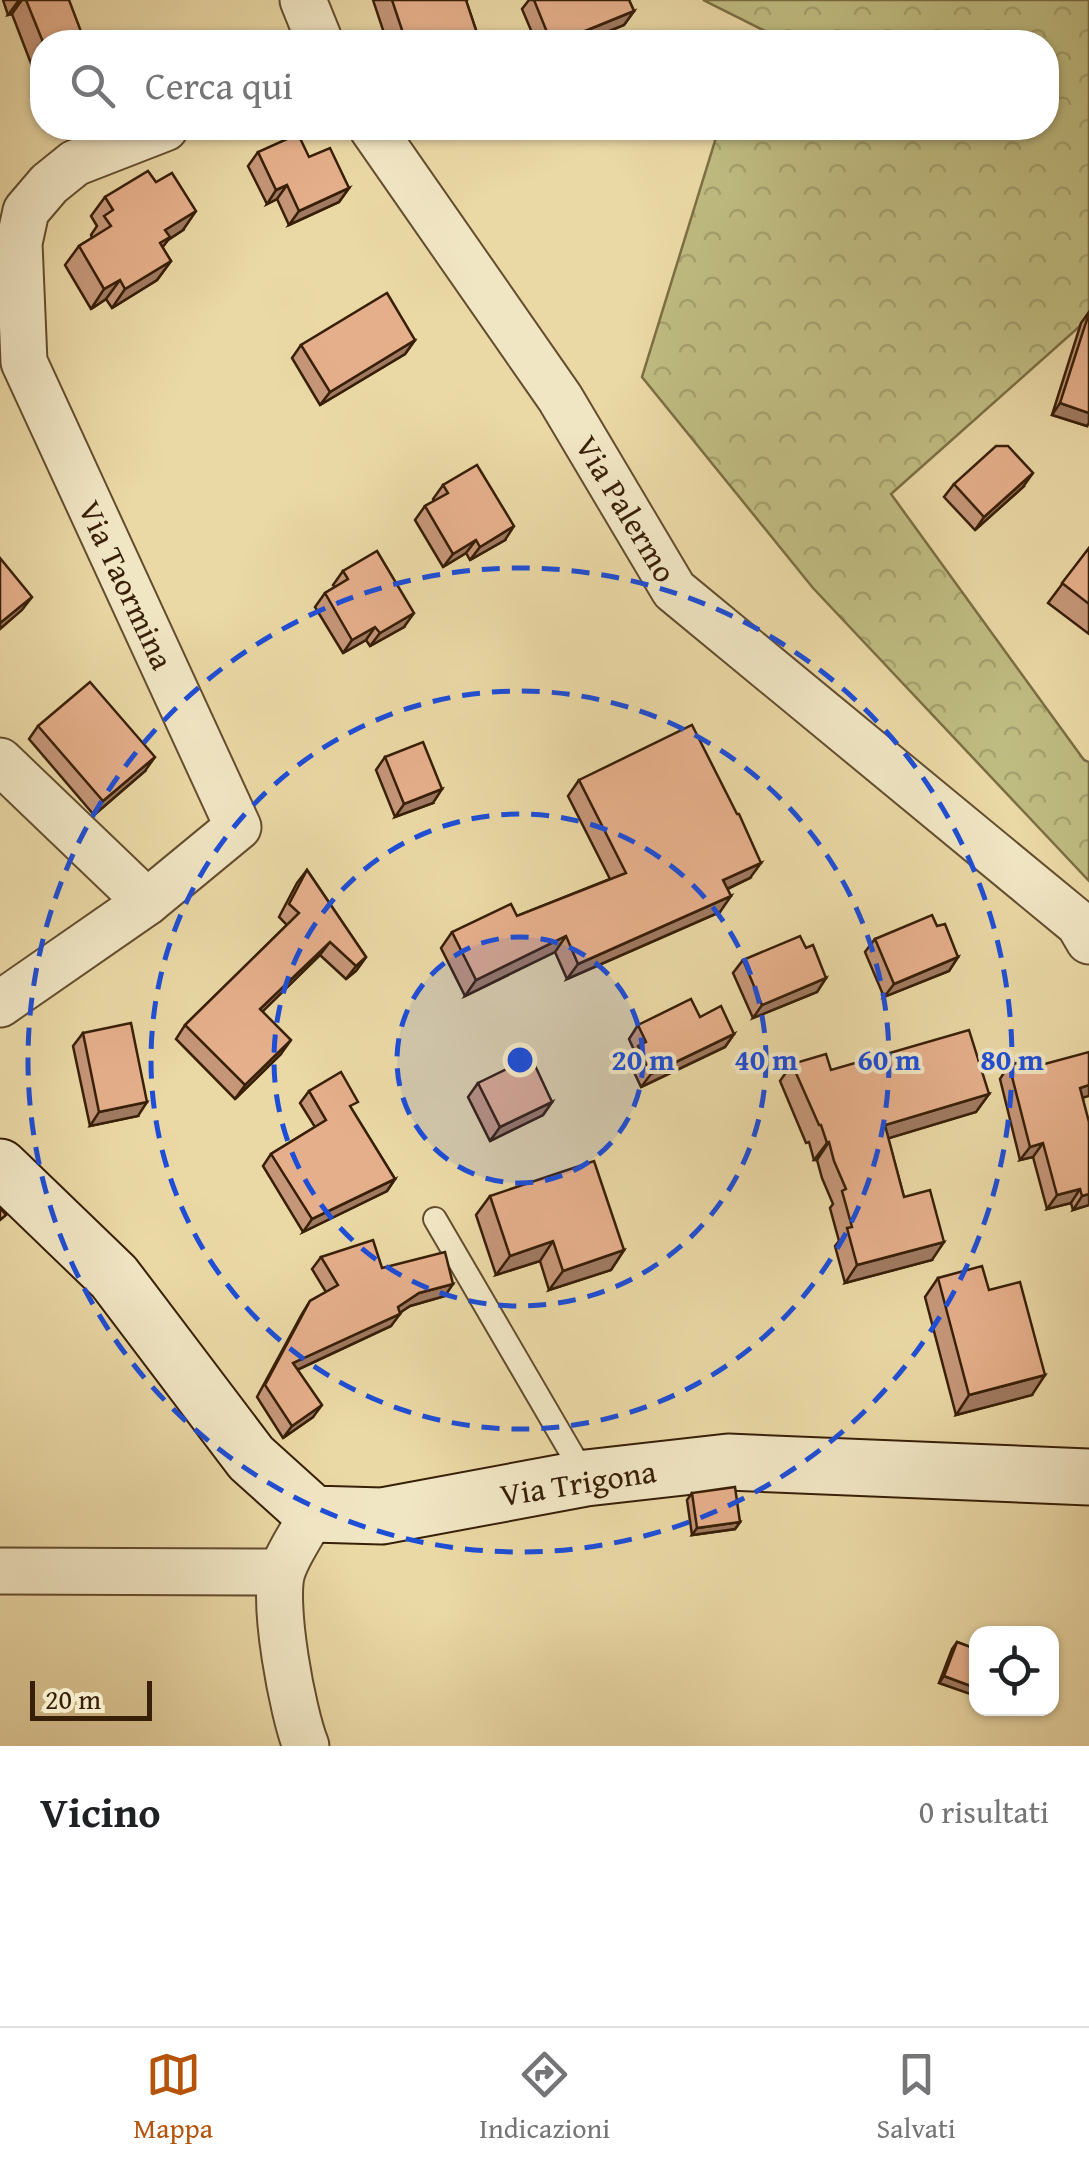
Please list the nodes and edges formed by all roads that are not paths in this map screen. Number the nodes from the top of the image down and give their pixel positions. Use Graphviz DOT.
graph roads {
  1 [pos="304,0"];
  2 [pos="315,30"];
  3 [pos="135,140"];
  4 [pos="380,140"];
  5 [pos="12,357"];
  6 [pos="0,761"];
  7 [pos="147,902"];
  8 [pos="1089,941"];
  9 [pos="0,1004"];
  10 [pos="0,1168"];
  11 [pos="435,1219"];
  12 [pos="1089,1477"];
  13 [pos="586,1478"];
  14 [pos="312,1514"];
  15 [pos="0,1571"];
  16 [pos="281,1572"];
  17 [pos="306,1746"];
  1 -- 2 [label="street"];
  3 -- 5 [label="street, Via Taormina"];
  4 -- 8 [label="street, Via Palermo"];
  5 -- 7 [label="street, Via Taormina"];
  6 -- 7 [label="street"];
  7 -- 9 [label="street, Via Taormina"];
  10 -- 14 [label="street"];
  11 -- 13 [label="lane"];
  12 -- 13 [label="street, Via Trigona"];
  13 -- 14 [label="street, Via Trigona"];
  14 -- 16 [label="street"];
  15 -- 16 [label="street"];
  16 -- 17 [label="street"];
}
